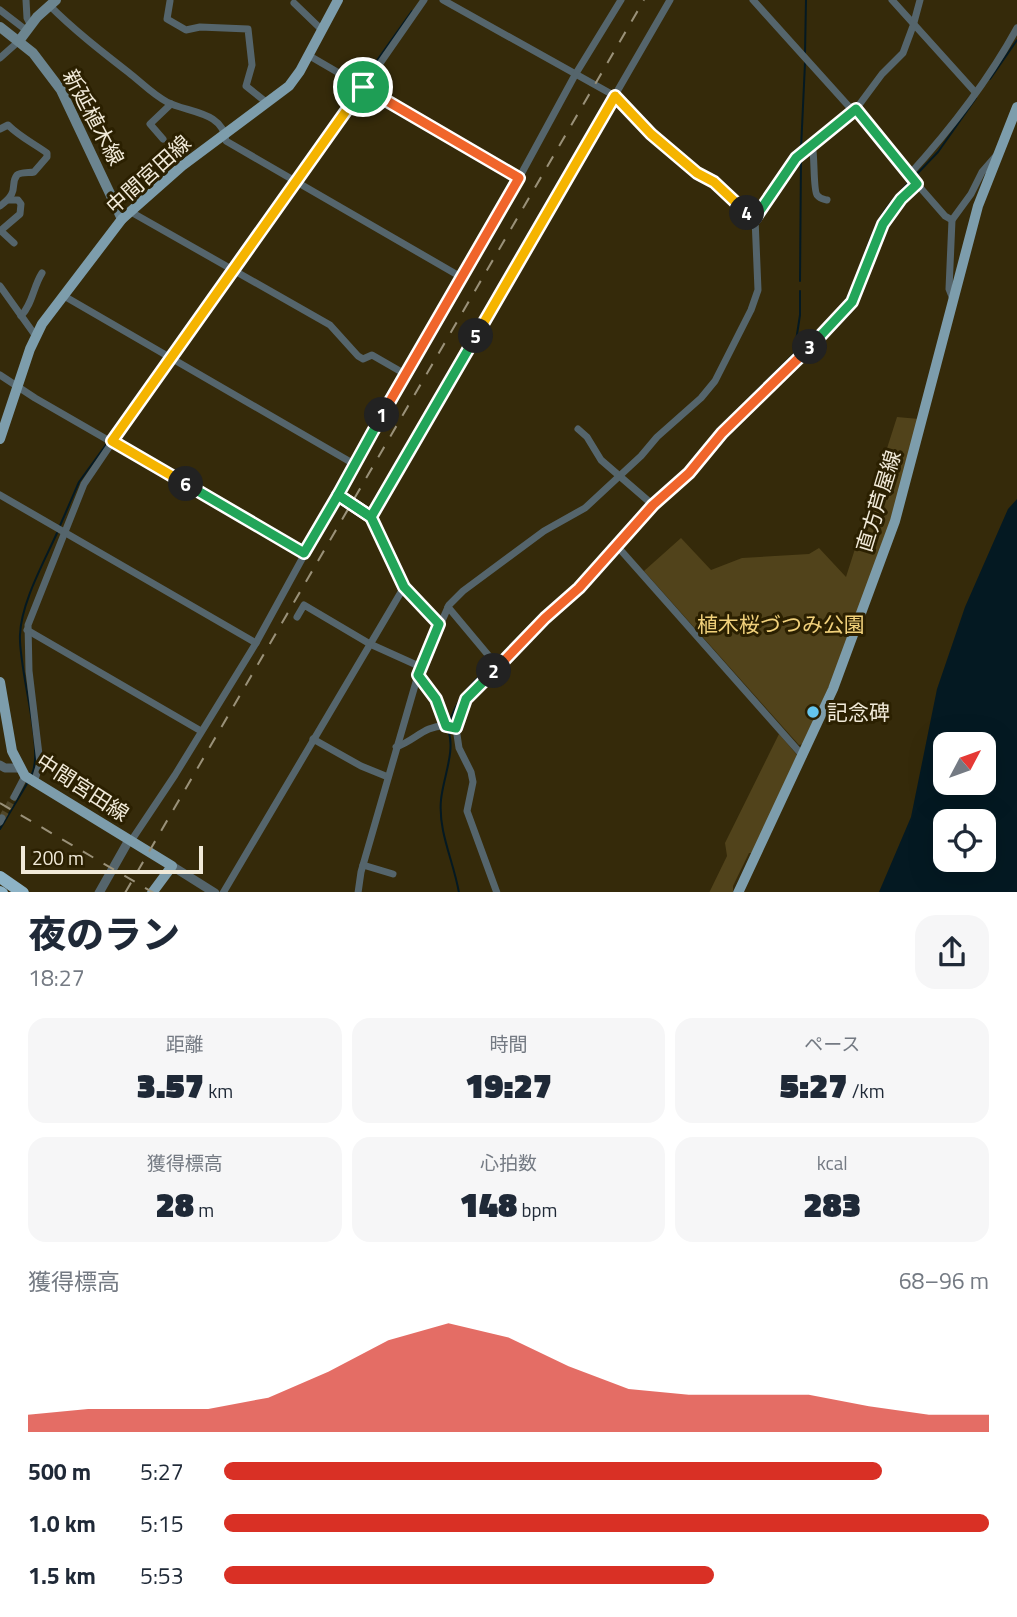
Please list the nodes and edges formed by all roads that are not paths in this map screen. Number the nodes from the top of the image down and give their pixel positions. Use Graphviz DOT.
graph roads {
  1 [pos="26,0"];
  2 [pos="338,0"];
  3 [pos="424,0"];
  4 [pos="443,0"];
  5 [pos="621,0"];
  6 [pos="670,0"];
  7 [pos="753,0"];
  8 [pos="891,0"];
  9 [pos="920,0"];
  10 [pos="170,1"];
  11 [pos="53,2"];
  12 [pos="295,3"];
  13 [pos="0,10"];
  14 [pos="914,24"];
  15 [pos="0,27"];
  16 [pos="28,27"];
  17 [pos="1017,28"];
  18 [pos="322,30"];
  19 [pos="19,41"];
  20 [pos="308,55"];
  21 [pos="0,58"];
  22 [pos="575,75"];
  23 [pos="363,87"];
  24 [pos="975,92"];
  25 [pos="615,96"];
  26 [pos="266,102"];
  27 [pos="171,104"];
  28 [pos="1017,107"];
  29 [pos="854,110"];
  30 [pos="0,129"];
  31 [pos="225,133"];
  32 [pos="163,139"];
  33 [pos="812,144"];
  34 [pos="996,156"];
  35 [pos="519,178"];
  36 [pos="913,179"];
  37 [pos="297,182"];
  38 [pos="8,200"];
  39 [pos="827,200"];
  40 [pos="0,205"];
  41 [pos="127,215"];
  42 [pos="755,218"];
  43 [pos="952,220"];
  44 [pos="0,231"];
  45 [pos="14,243"];
  46 [pos="233,271"];
  47 [pos="42,273"];
  48 [pos="461,277"];
  49 [pos="0,286"];
  50 [pos="64,296"];
  51 [pos="954,299"];
  52 [pos="21,316"];
  53 [pos="35,335"];
  54 [pos="170,357"];
  55 [pos="405,374"];
  56 [pos="0,375"];
  57 [pos="18,385"];
  58 [pos="578,429"];
  59 [pos="0,439"];
  60 [pos="112,441"];
  61 [pos="354,464"];
  62 [pos="618,477"];
  63 [pos="0,495"];
  64 [pos="338,495"];
  65 [pos="653,505"];
  66 [pos="371,517"];
  67 [pos="64,531"];
  68 [pos="617,546"];
  69 [pos="304,553"];
  70 [pos="404,587"];
  71 [pos="448,607"];
  72 [pos="297,617"];
  73 [pos="439,624"];
  74 [pos="27,630"];
  75 [pos="256,643"];
  76 [pos="370,644"];
  77 [pos="499,668"];
  78 [pos="420,671"];
  79 [pos="0,682"];
  80 [pos="446,726"];
  81 [pos="456,728"];
  82 [pos="201,731"];
  83 [pos="313,739"];
  84 [pos="396,747"];
  85 [pos="803,757"];
  86 [pos="0,765"];
  87 [pos="26,775"];
  88 [pos="388,776"];
  89 [pos="13,797"];
  90 [pos="130,840"];
  91 [pos="363,865"];
  92 [pos="172,866"];
  93 [pos="394,874"];
  94 [pos="0,877"];
  95 [pos="23,892"];
  96 [pos="99,892"];
  97 [pos="152,892"];
  98 [pos="215,892"];
  99 [pos="223,892"];
  100 [pos="358,892"];
  101 [pos="496,892"];
  102 [pos="738,892"];
  1 -- 16 [label="street"];
  2 -- 18 [label="main road, 中間宮田線"];
  3 -- 23 [label="street"];
  4 -- 22 [label="street"];
  5 -- 22 [label="street"];
  6 -- 25 [label="street"];
  7 -- 29 [label="street"];
  8 -- 14 [label="street"];
  9 -- 14 [label="street"];
  10 -- 26 [label="street"];
  11 -- 16 [label="main road"];
  11 -- 27 [label="street"];
  12 -- 18 [label="street"];
  13 -- 16 [label="street"];
  14 -- 24 [label="street"];
  14 -- 29 [label="street"];
  15 -- 19 [label="main road, 新延植木線"];
  16 -- 19 [label="main road"];
  17 -- 24 [label="street"];
  18 -- 20 [label="main road, 中間宮田線"];
  19 -- 21 [label="street"];
  19 -- 41 [label="main road, 新延植木線"];
  20 -- 23 [label="street"];
  20 -- 26 [label="main road, 中間宮田線"];
  22 -- 25 [label="street"];
  22 -- 35 [label="street"];
  23 -- 35 [label="street"];
  23 -- 37 [label="street"];
  24 -- 36 [label="street"];
  25 -- 42 [label="street"];
  25 -- 66 [label="street"];
  26 -- 31 [label="main road, 中間宮田線"];
  27 -- 31 [label="street"];
  27 -- 32 [label="street"];
  28 -- 34 [label="main road, 直方芦屋線"];
  29 -- 33 [label="street"];
  29 -- 36 [label="street"];
  30 -- 38 [label="street"];
  31 -- 37 [label="street"];
  31 -- 41 [label="main road, 中間宮田線"];
  33 -- 39 [label="street"];
  33 -- 42 [label="street"];
  34 -- 43 [label="street"];
  34 -- 51 [label="main road, 直方芦屋線"];
  35 -- 48 [label="street"];
  36 -- 43 [label="street"];
  36 -- 65 [label="street"];
  37 -- 46 [label="street"];
  37 -- 48 [label="street"];
  38 -- 40 [label="street"];
  38 -- 44 [label="street"];
  41 -- 46 [label="street"];
  41 -- 50 [label="main road, 中間宮田線"];
  42 -- 62 [label="street"];
  43 -- 51 [label="street"];
  44 -- 45 [label="street"];
  46 -- 54 [label="street"];
  46 -- 55 [label="street"];
  47 -- 52 [label="street"];
  48 -- 55 [label="street"];
  49 -- 52 [label="street"];
  50 -- 53 [label="main road, 中間宮田線"];
  50 -- 54 [label="street"];
  51 -- 85 [label="main road, 直方芦屋線"];
  52 -- 53 [label="street"];
  53 -- 57 [label="main road, 中間宮田線"];
  54 -- 60 [label="street"];
  54 -- 61 [label="street"];
  55 -- 61 [label="street"];
  56 -- 57 [label="street"];
  57 -- 59 [label="main road, 中間宮田線"];
  57 -- 60 [label="street"];
  58 -- 62 [label="street"];
  60 -- 67 [label="street"];
  60 -- 69 [label="street"];
  61 -- 64 [label="street"];
  62 -- 65 [label="street"];
  62 -- 71 [label="street"];
  63 -- 67 [label="street"];
  64 -- 66 [label="street"];
  64 -- 69 [label="street"];
  65 -- 68 [label="street"];
  66 -- 70 [label="street"];
  67 -- 74 [label="street"];
  67 -- 75 [label="street"];
  68 -- 77 [label="street"];
  68 -- 85 [label="street"];
  69 -- 75 [label="street"];
  70 -- 73 [label="street"];
  70 -- 76 [label="street"];
  71 -- 73 [label="street"];
  71 -- 77 [label="street"];
  72 -- 76 [label="street"];
  73 -- 78 [label="street"];
  74 -- 82 [label="street"];
  74 -- 87 [label="street"];
  75 -- 82 [label="street"];
  76 -- 78 [label="street"];
  76 -- 83 [label="street"];
  77 -- 81 [label="street"];
  78 -- 80 [label="street"];
  78 -- 84 [label="street"];
  79 -- 87 [label="main road, 中間宮田線"];
  80 -- 81 [label="street"];
  80 -- 84 [label="street"];
  81 -- 101 [label="street"];
  82 -- 90 [label="street"];
  83 -- 88 [label="street"];
  83 -- 99 [label="street"];
  84 -- 88 [label="street"];
  85 -- 102 [label="main road, 直方芦屋線"];
  86 -- 87 [label="street"];
  87 -- 89 [label="street"];
  87 -- 90 [label="main road, 中間宮田線"];
  88 -- 91 [label="street"];
  90 -- 92 [label="main road, 中間宮田線"];
  90 -- 96 [label="street"];
  91 -- 93 [label="street"];
  91 -- 100 [label="street"];
  92 -- 97 [label="main road"];
  92 -- 98 [label="street"];
  94 -- 95 [label="highway"];
}
